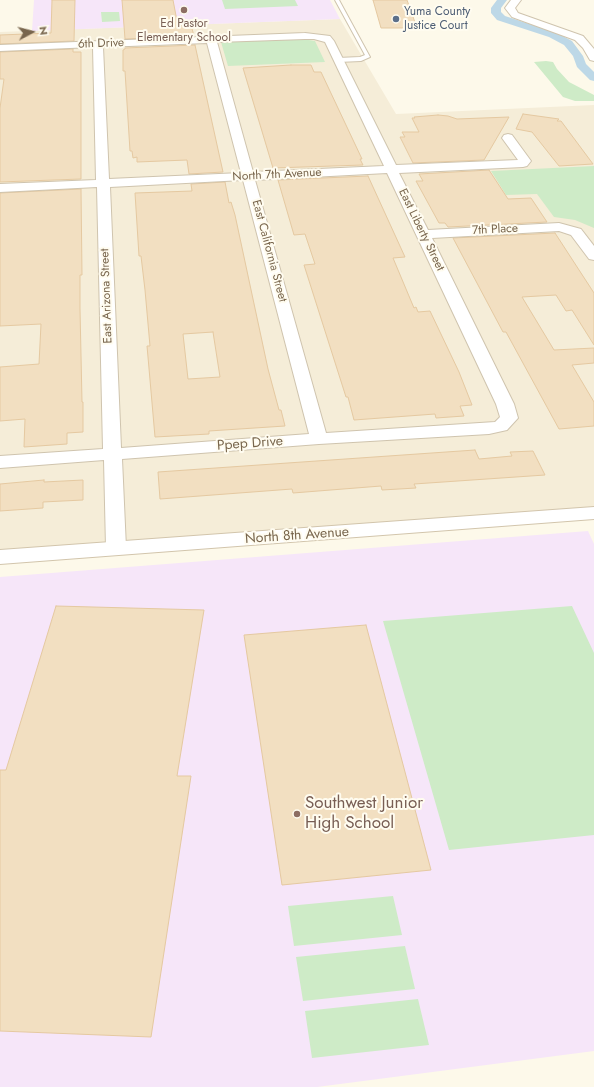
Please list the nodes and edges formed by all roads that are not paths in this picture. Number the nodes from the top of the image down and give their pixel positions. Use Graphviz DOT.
graph roads {
  1 [pos="337,0"];
  2 [pos="516,0"];
  3 [pos="321,37"];
  4 [pos="211,39"];
  5 [pos="98,44"];
  6 [pos="0,48"];
  7 [pos="594,58"];
  8 [pos="338,60"];
  9 [pos="508,138"];
  10 [pos="391,170"];
  11 [pos="249,176"];
  12 [pos="103,184"];
  13 [pos="0,188"];
  14 [pos="423,234"];
  15 [pos="594,256"];
  16 [pos="501,426"];
  17 [pos="319,439"];
  18 [pos="112,454"];
  19 [pos="0,462"];
  20 [pos="594,513"];
  21 [pos="116,548"];
  22 [pos="0,557"];
  1 -- 8 [label="lane"];
  2 -- 7 [label="street"];
  3 -- 4 [label="street, 6th Drive"];
  3 -- 8 [label="street, East Liberty Street"];
  4 -- 5 [label="street, 6th Drive"];
  4 -- 11 [label="street, East California Street"];
  5 -- 6 [label="street, 6th Drive"];
  5 -- 12 [label="street, East Arizona Street"];
  8 -- 10 [label="street, East Liberty Street"];
  9 -- 10 [label="street, North 7th Avenue"];
  10 -- 11 [label="street, North 7th Avenue"];
  10 -- 14 [label="street, East Liberty Street"];
  11 -- 12 [label="street, North 7th Avenue"];
  11 -- 17 [label="street, East California Street"];
  12 -- 13 [label="street, North 7th Avenue"];
  12 -- 18 [label="street, East Arizona Street"];
  14 -- 15 [label="street, 7th Place"];
  14 -- 16 [label="street, East Liberty Street"];
  16 -- 17 [label="street, Ppep Drive"];
  17 -- 18 [label="street, Ppep Drive"];
  18 -- 19 [label="street, Ppep Drive"];
  18 -- 21 [label="street, East Arizona Street"];
  20 -- 21 [label="main road, North 8th Avenue"];
  21 -- 22 [label="main road, North 8th Avenue"];
}
